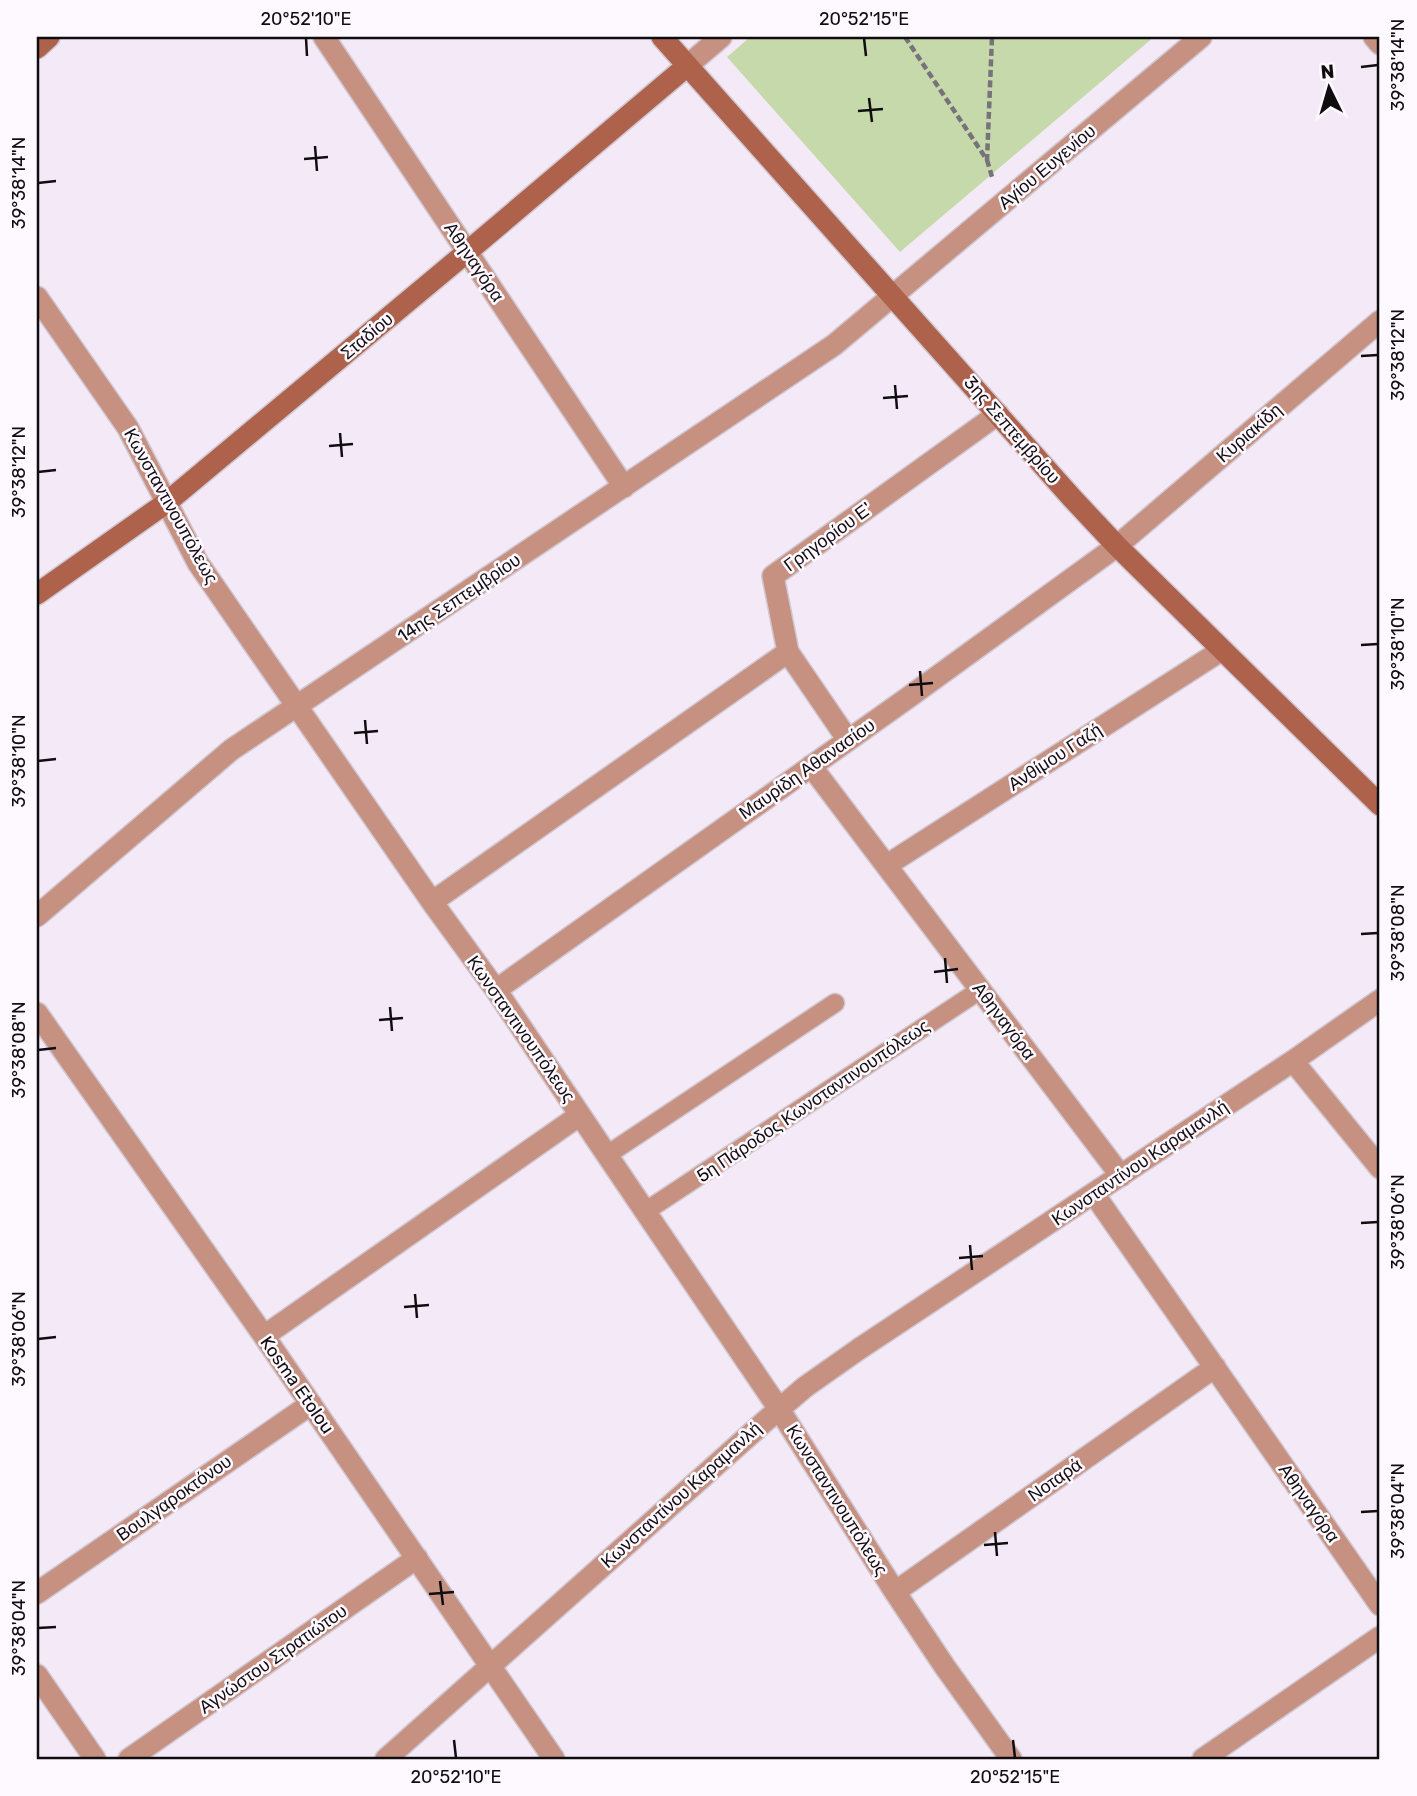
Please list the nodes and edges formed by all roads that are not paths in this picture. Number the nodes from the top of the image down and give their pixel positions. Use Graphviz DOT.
graph roads {
  1 [pos="49,37"];
  2 [pos="324,37"];
  3 [pos="662,37"];
  4 [pos="721,37"];
  5 [pos="1201,37"];
  6 [pos="1374,37"];
  7 [pos="1380,44"];
  8 [pos="37,48"];
  9 [pos="688,66"];
  10 [pos="467,253"];
  11 [pos="893,296"];
  12 [pos="37,297"];
  13 [pos="1380,321"];
  14 [pos="998,414"];
  15 [pos="624,487"];
  16 [pos="166,503"];
  17 [pos="1117,546"];
  18 [pos="37,594"];
  19 [pos="1222,649"];
  20 [pos="788,652"];
  21 [pos="297,706"];
  22 [pos="848,740"];
  23 [pos="811,766"];
  24 [pos="1380,805"];
  25 [pos="887,865"];
  26 [pos="432,902"];
  27 [pos="37,916"];
  28 [pos="496,990"];
  29 [pos="980,990"];
  30 [pos="1380,1000"];
  31 [pos="835,1003"];
  32 [pos="37,1013"];
  33 [pos="1293,1061"];
  34 [pos="580,1115"];
  35 [pos="607,1155"];
  36 [pos="1380,1168"];
  37 [pos="1121,1176"];
  38 [pos="1094,1194"];
  39 [pos="646,1212"];
  40 [pos="264,1336"];
  41 [pos="1214,1367"];
  42 [pos="311,1404"];
  43 [pos="779,1409"];
  44 [pos="416,1558"];
  45 [pos="895,1592"];
  46 [pos="37,1593"];
  47 [pos="1380,1605"];
  48 [pos="1380,1637"];
  49 [pos="490,1665"];
  50 [pos="37,1675"];
  51 [pos="95,1759"];
  52 [pos="129,1759"];
  53 [pos="386,1759"];
  54 [pos="554,1759"];
  55 [pos="1011,1759"];
  56 [pos="1203,1759"];
  1 -- 8 [label="main road"];
  2 -- 10 [label="street, Αθηναγόρα"];
  3 -- 9 [label="main road, 3ης Σεπτεμβρίου"];
  4 -- 9 [label="street"];
  5 -- 11 [label="street, Αγίου Ευγενίου"];
  6 -- 7 [label="street"];
  9 -- 10 [label="main road, Σταδίου"];
  9 -- 11 [label="main road, 3ης Σεπτεμβρίου"];
  10 -- 15 [label="street, Αθηναγόρα"];
  10 -- 16 [label="main road, Σταδίου"];
  11 -- 14 [label="main road, 3ης Σεπτεμβρίου"];
  11 -- 15 [label="street, 14ης Σεπτεμβρίου"];
  12 -- 16 [label="street, Κωνσταντινουπόλεως"];
  13 -- 17 [label="street, Κυριακίδη"];
  14 -- 17 [label="main road, 3ης Σεπτεμβρίου"];
  14 -- 20 [label="street, Γρηγορίου Ε'"];
  15 -- 21 [label="street, 14ης Σεπτεμβρίου"];
  16 -- 18 [label="main road, Σταδίου"];
  16 -- 21 [label="street, Κωνσταντινουπόλεως"];
  17 -- 19 [label="main road, 3ης Σεπτεμβρίου"];
  17 -- 22 [label="street, Μαυρίδη Αθανασίου"];
  19 -- 24 [label="main road, 3ης Σεπτεμβρίου"];
  19 -- 25 [label="street, Ανθίμου Γαζή"];
  20 -- 22 [label="street, Γρηγορίου Ε'"];
  20 -- 26 [label="street"];
  21 -- 26 [label="street, Κωνσταντινουπόλεως"];
  21 -- 27 [label="street, 14ης Σεπτεμβρίου"];
  22 -- 23 [label="street, Μαυρίδη Αθανασίου"];
  23 -- 25 [label="street, Αθηναγόρα"];
  23 -- 28 [label="street, Μαυρίδη Αθανασίου"];
  25 -- 29 [label="street, Αθηναγόρα"];
  26 -- 28 [label="street, Κωνσταντινουπόλεως"];
  28 -- 34 [label="street, Κωνσταντινουπόλεως"];
  29 -- 37 [label="street, Αθηναγόρα"];
  29 -- 39 [label="lane, 5η Πάροδος Κωνσταντινουπόλεως"];
  30 -- 33 [label="street, Κωνσταντίνου Καραμανλή"];
  31 -- 35 [label="lane"];
  32 -- 40 [label="street, Kosma Etolou"];
  33 -- 36 [label="street"];
  33 -- 37 [label="street, Κωνσταντίνου Καραμανλή"];
  34 -- 35 [label="street, Κωνσταντινουπόλεως"];
  34 -- 40 [label="street"];
  35 -- 39 [label="street, Κωνσταντινουπόλεως"];
  37 -- 38 [label="street, Κωνσταντίνου Καραμανλή"];
  38 -- 41 [label="street, Αθηναγόρα"];
  38 -- 43 [label="street, Κωνσταντίνου Καραμανλή"];
  39 -- 43 [label="street, Κωνσταντινουπόλεως"];
  40 -- 42 [label="street, Kosma Etolou"];
  41 -- 45 [label="street, Νοταρά"];
  41 -- 47 [label="street, Αθηναγόρα"];
  42 -- 44 [label="street, Kosma Etolou"];
  42 -- 46 [label="street, Βουλγαροκτόνου"];
  43 -- 45 [label="street, Κωνσταντινουπόλεως"];
  43 -- 49 [label="street, Κωνσταντίνου Καραμανλή"];
  44 -- 49 [label="street, Kosma Etolou"];
  44 -- 52 [label="street, Αγνώστου Στρατιώτου"];
  45 -- 55 [label="street, Κωνσταντινουπόλεως"];
  48 -- 56 [label="street"];
  49 -- 53 [label="street, Κωνσταντίνου Καραμανλή"];
  49 -- 54 [label="street, Kosma Etolou"];
  50 -- 51 [label="street"];
}
